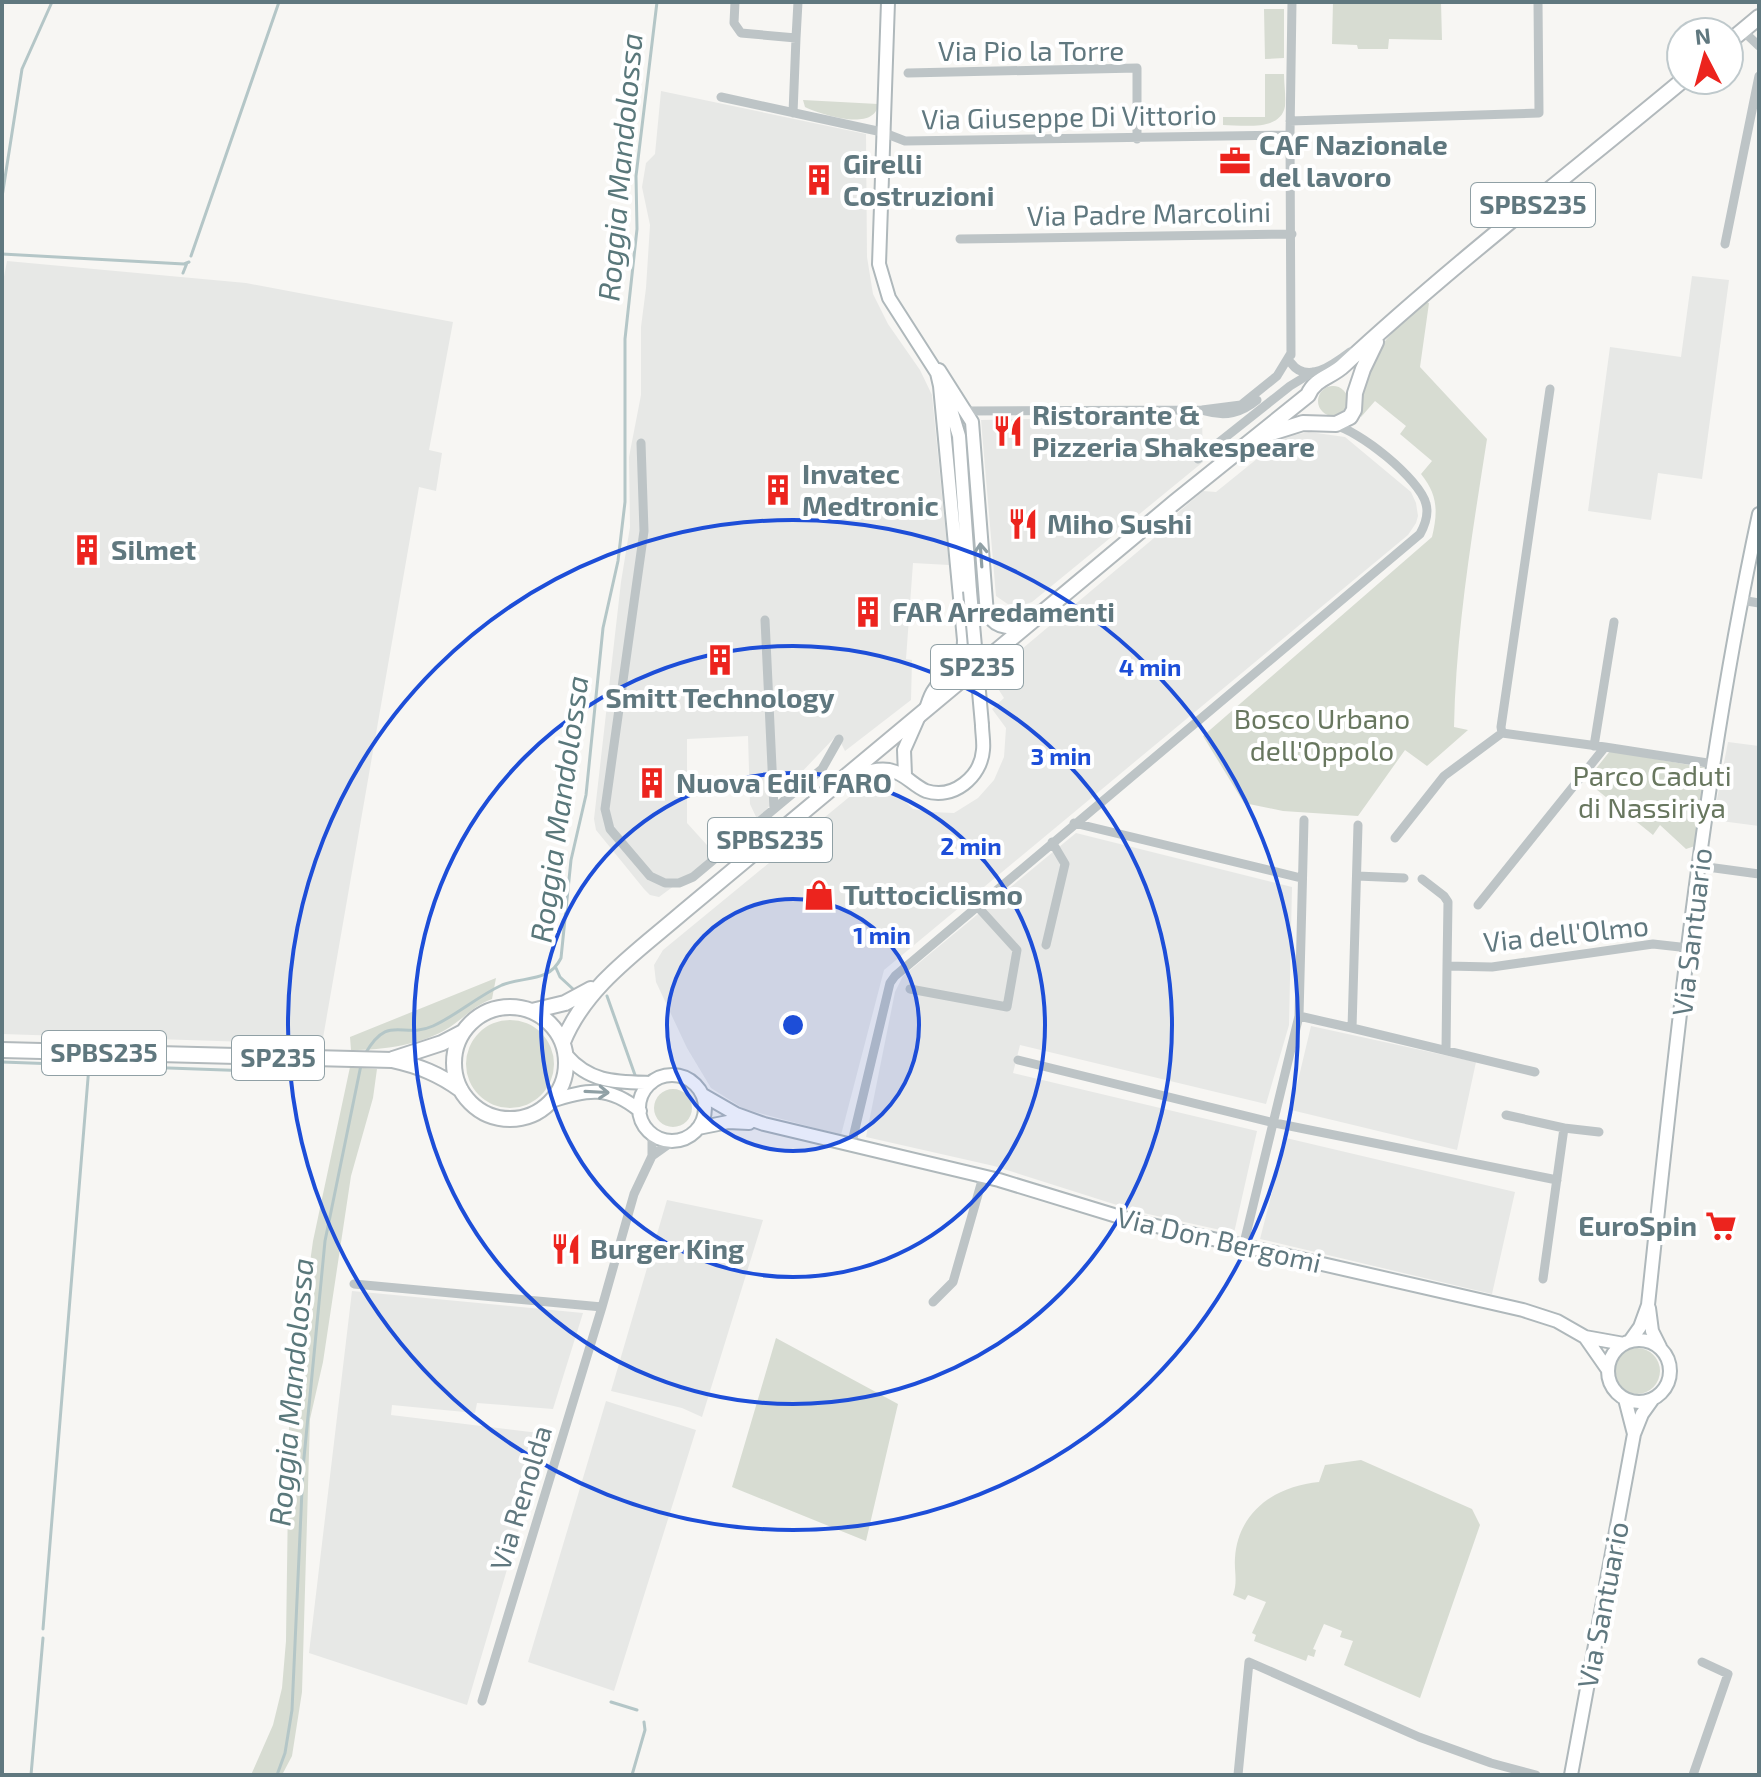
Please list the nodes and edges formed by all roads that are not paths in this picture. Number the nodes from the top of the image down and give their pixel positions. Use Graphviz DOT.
graph roads {
  1 [pos="735,2"];
  2 [pos="798,2"];
  3 [pos="888,2"];
  4 [pos="1292,2"];
  5 [pos="1538,2"];
  6 [pos="796,38"];
  7 [pos="908,73"];
  8 [pos="1759,76"];
  9 [pos="1665,95"];
  10 [pos="721,97"];
  11 [pos="793,113"];
  12 [pos="1290,121"];
  13 [pos="882,132"];
  14 [pos="1290,135"];
  15 [pos="1137,139"];
  16 [pos="1292,234"];
  17 [pos="960,239"];
  18 [pos="1725,244"];
  19 [pos="1389,324"];
  20 [pos="1291,358"];
  21 [pos="931,362"];
  22 [pos="1313,372"];
  23 [pos="1333,376"];
  24 [pos="1550,389"];
  25 [pos="1308,395"];
  26 [pos="1356,398"];
  27 [pos="968,411"];
  28 [pos="948,414"];
  29 [pos="1326,424"];
  30 [pos="946,434"];
  31 [pos="1366,439"];
  32 [pos="1253,441"];
  33 [pos="641,443"];
  34 [pos="1198,459"];
  35 [pos="963,509"];
  36 [pos="1759,514"];
  37 [pos="1741,600"];
  38 [pos="1759,603"];
  39 [pos="765,620"];
  40 [pos="1614,622"];
  41 [pos="1028,624"];
  42 [pos="922,713"];
  43 [pos="1502,733"];
  44 [pos="839,739"];
  45 [pos="1594,746"];
  46 [pos="1605,747"];
  47 [pos="1714,764"];
  48 [pos="822,769"];
  49 [pos="905,775"];
  50 [pos="839,782"];
  51 [pos="774,809"];
  52 [pos="1304,820"];
  53 [pos="1074,823"];
  54 [pos="1358,825"];
  55 [pos="1395,838"];
  56 [pos="1052,842"];
  57 [pos="1700,866"];
  58 [pos="1759,874"];
  59 [pos="1357,876"];
  60 [pos="1301,878"];
  61 [pos="1404,878"];
  62 [pos="1422,879"];
  63 [pos="1478,905"];
  64 [pos="977,906"];
  65 [pos="1046,945"];
  66 [pos="1689,948"];
  67 [pos="1447,966"];
  68 [pos="605,980"];
  69 [pos="910,989"];
  70 [pos="532,1011"];
  71 [pos="1299,1016"];
  72 [pos="1352,1028"];
  73 [pos="464,1032"];
  74 [pos="564,1048"];
  75 [pos="2,1050"];
  76 [pos="1446,1050"];
  77 [pos="207,1056"];
  78 [pos="384,1060"];
  79 [pos="1018,1060"];
  80 [pos="1535,1072"];
  81 [pos="651,1083"];
  82 [pos="461,1090"];
  83 [pos="703,1095"];
  84 [pos="551,1101"];
  85 [pos="640,1111"];
  86 [pos="1506,1115"];
  87 [pos="1275,1123"];
  88 [pos="764,1124"];
  89 [pos="698,1128"];
  90 [pos="1564,1128"];
  91 [pos="649,1131"];
  92 [pos="1599,1132"];
  93 [pos="673,1141"];
  94 [pos="851,1146"];
  95 [pos="652,1156"];
  96 [pos="983,1177"];
  97 [pos="1557,1180"];
  98 [pos="1243,1247"];
  99 [pos="1543,1279"];
  100 [pos="354,1284"];
  101 [pos="933,1302"];
  102 [pos="1648,1305"];
  103 [pos="602,1307"];
  104 [pos="1585,1337"];
  105 [pos="1627,1342"];
  106 [pos="1660,1347"];
  107 [pos="1608,1370"];
  108 [pos="1625,1399"];
  109 [pos="1652,1400"];
  110 [pos="1634,1434"];
  111 [pos="1702,1662"];
  112 [pos="482,1701"];
  113 [pos="1238,1775"];
  114 [pos="1536,1775"];
  115 [pos="1571,1775"];
  116 [pos="1693,1775"];
  1 -- 6 [label="street"];
  2 -- 6 [label="street"];
  3 -- 13 [label="street"];
  4 -- 12 [label="street"];
  5 -- 12 [label="street"];
  6 -- 11 [label="street"];
  7 -- 15 [label="street, Via Pio la Torre"];
  8 -- 18 [label="street"];
  9 -- 19 [label="main road, SPBS235"];
  10 -- 11 [label="street, Via Giuseppe Di Vittorio"];
  11 -- 13 [label="street, Via Giuseppe Di Vittorio"];
  12 -- 14 [label="street"];
  13 -- 15 [label="street, Via Giuseppe Di Vittorio"];
  13 -- 21 [label="street"];
  14 -- 15 [label="street, Via Giuseppe Di Vittorio"];
  14 -- 16 [label="street"];
  16 -- 17 [label="street, Via Padre Marcolini"];
  16 -- 20 [label="street"];
  19 -- 22 [label="street"];
  19 -- 23 [label="main road, SPBS235"];
  19 -- 26 [label="main road, SPBS235"];
  20 -- 22 [label="street"];
  20 -- 27 [label="street"];
  21 -- 27 [label="street"];
  21 -- 28 [label="street"];
  22 -- 34 [label="street"];
  23 -- 25 [label="main road"];
  23 -- 26 [label="main road"];
  24 -- 43 [label="street"];
  25 -- 29 [label="main road"];
  25 -- 32 [label="main road"];
  26 -- 29 [label="main road"];
  26 -- 31 [label="street"];
  27 -- 28 [label="street"];
  41 -- 27 [label="street, one-way"];
  28 -- 30 [label="street"];
  28 -- 35 [label="street"];
  29 -- 31 [label="street"];
  29 -- 32 [label="main road"];
  30 -- 35 [label="street"];
  30 -- 42 [label="street"];
  31 -- 53 [label="street"];
  32 -- 41 [label="main road"];
  33 -- 51 [label="street"];
  35 -- 49 [label="street, bridge"];
  36 -- 37 [label="street, Via Santuario"];
  37 -- 38 [label="street"];
  37 -- 47 [label="street, Via Santuario"];
  39 -- 51 [label="street"];
  40 -- 45 [label="street"];
  41 -- 42 [label="main road, SP235"];
  42 -- 49 [label="street"];
  42 -- 50 [label="main road, SPBS235"];
  43 -- 45 [label="street"];
  43 -- 55 [label="street"];
  44 -- 48 [label="street"];
  45 -- 46 [label="street"];
  46 -- 47 [label="street"];
  46 -- 63 [label="street"];
  47 -- 57 [label="street, Via Santuario"];
  48 -- 50 [label="street"];
  48 -- 51 [label="street"];
  49 -- 50 [label="street"];
  50 -- 68 [label="main road, SPBS235"];
  52 -- 60 [label="street"];
  53 -- 56 [label="street"];
  53 -- 60 [label="street"];
  54 -- 59 [label="street"];
  56 -- 64 [label="street"];
  56 -- 65 [label="street"];
  57 -- 58 [label="street"];
  57 -- 66 [label="street, Via Santuario"];
  59 -- 61 [label="street"];
  59 -- 72 [label="street"];
  60 -- 71 [label="street"];
  62 -- 67 [label="street, Via dell'Olmo"];
  64 -- 69 [label="street"];
  64 -- 94 [label="street"];
  66 -- 67 [label="street, Via dell'Olmo"];
  66 -- 102 [label="street, Via Santuario"];
  67 -- 76 [label="street, Via dell'Olmo"];
  68 -- 70 [label="main road"];
  68 -- 74 [label="main road"];
  70 -- 73 [label="main road"];
  70 -- 74 [label="main road"];
  71 -- 72 [label="street"];
  71 -- 87 [label="street"];
  72 -- 76 [label="street"];
  73 -- 78 [label="main road"];
  73 -- 82 [label="main road"];
  74 -- 81 [label="street"];
  74 -- 84 [label="main road"];
  75 -- 77 [label="main road, SPBS235"];
  76 -- 80 [label="street"];
  77 -- 78 [label="main road, SP235"];
  78 -- 82 [label="main road"];
  79 -- 87 [label="street"];
  81 -- 83 [label="street, Via Don Bergomi"];
  81 -- 85 [label="street"];
  82 -- 84 [label="main road"];
  83 -- 88 [label="street, Via Don Bergomi"];
  83 -- 89 [label="street"];
  84 -- 85 [label="street, one-way"];
  85 -- 91 [label="street"];
  86 -- 90 [label="street"];
  87 -- 97 [label="street"];
  87 -- 98 [label="street"];
  88 -- 89 [label="street, Via Don Bergomi"];
  88 -- 94 [label="street, Via Don Bergomi"];
  89 -- 93 [label="street, Via Don Bergomi"];
  90 -- 92 [label="street"];
  90 -- 97 [label="street"];
  91 -- 93 [label="street"];
  91 -- 95 [label="street"];
  93 -- 95 [label="street, Via Renolda"];
  94 -- 96 [label="street, Via Don Bergomi"];
  95 -- 103 [label="street, Via Renolda"];
  96 -- 98 [label="street, Via Don Bergomi"];
  96 -- 101 [label="street"];
  97 -- 99 [label="street"];
  98 -- 104 [label="street, Via Don Bergomi"];
  100 -- 103 [label="street"];
  102 -- 105 [label="street, Via Santuario"];
  102 -- 106 [label="street, Via Santuario"];
  103 -- 112 [label="street, Via Renolda"];
  104 -- 105 [label="street, Via Don Bergomi"];
  104 -- 107 [label="street, Via Don Bergomi"];
  105 -- 106 [label="street"];
  105 -- 107 [label="street"];
  106 -- 109 [label="street"];
  107 -- 108 [label="street"];
  108 -- 109 [label="street"];
  108 -- 110 [label="street, Via Santuario"];
  109 -- 110 [label="street, Via Santuario"];
  110 -- 115 [label="street, Via Santuario"];
  111 -- 116 [label="street"];
  113 -- 114 [label="street"];
}
